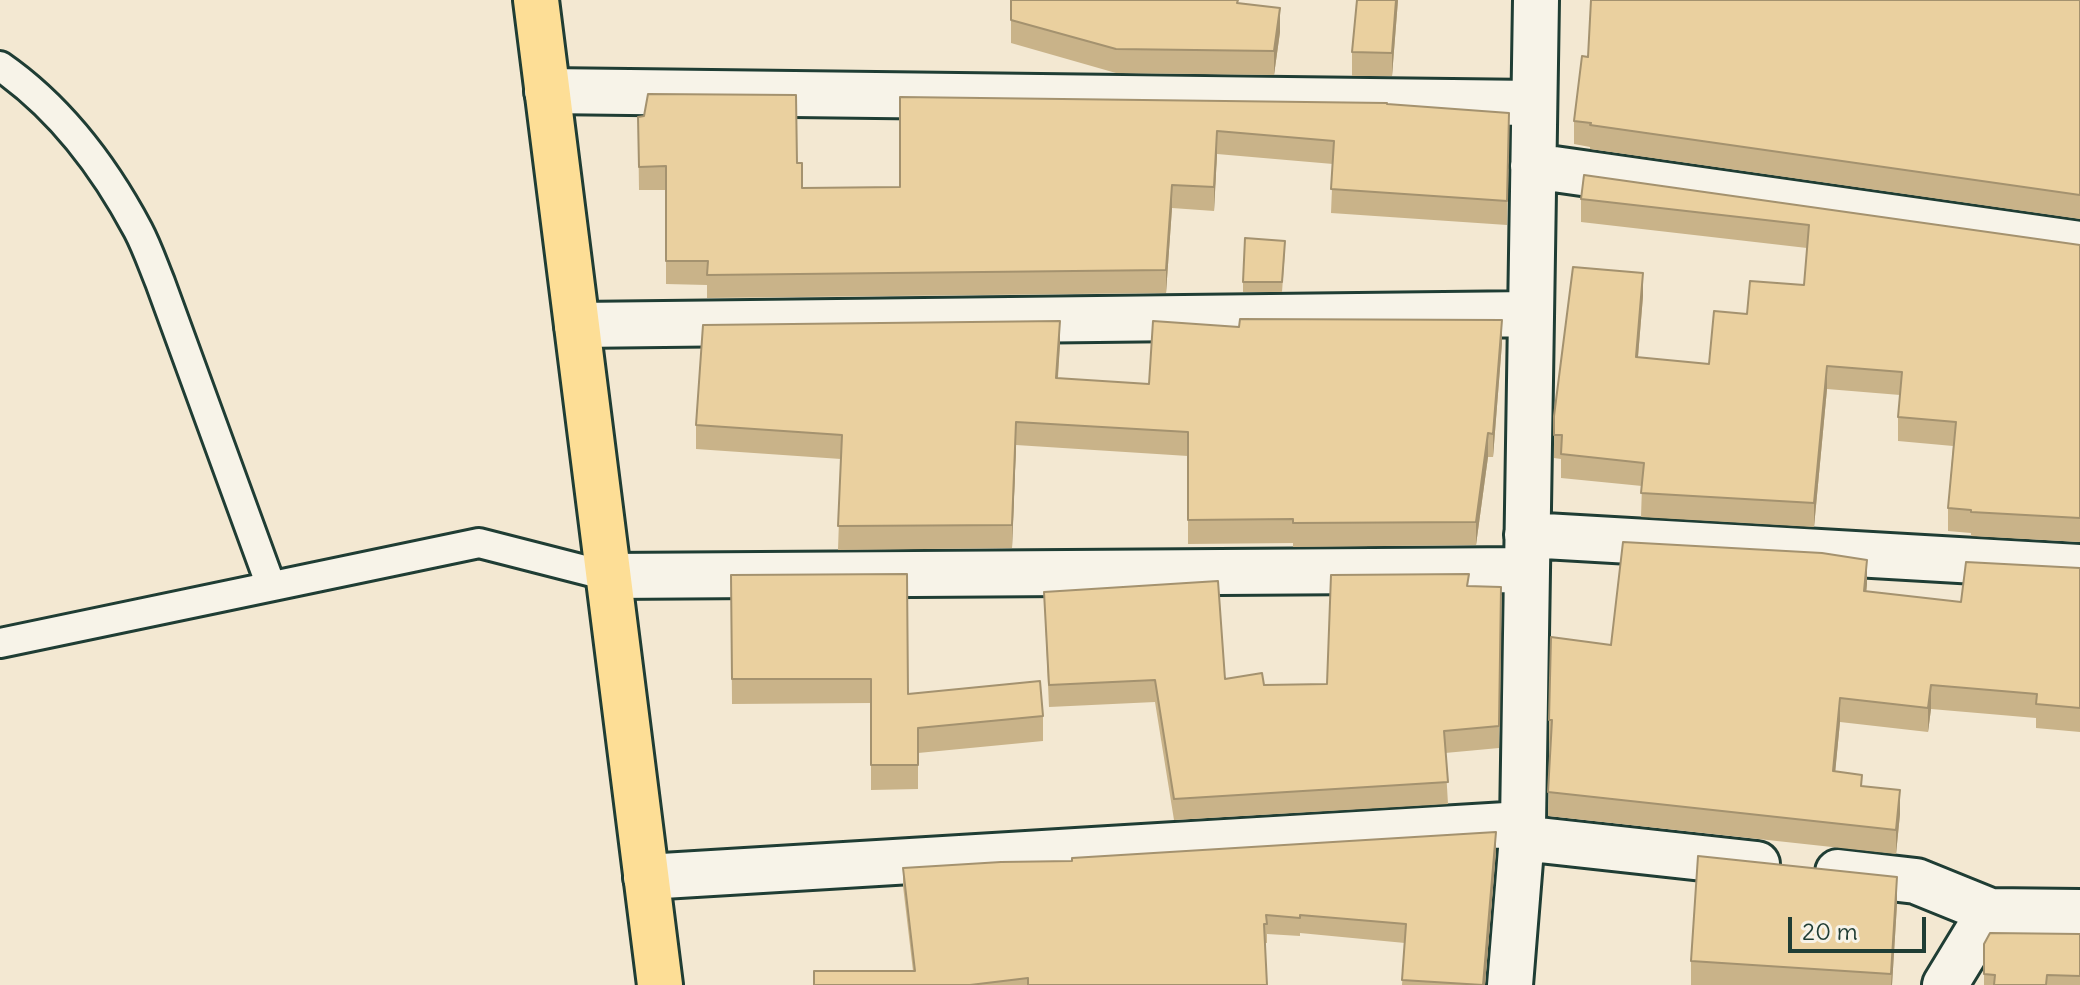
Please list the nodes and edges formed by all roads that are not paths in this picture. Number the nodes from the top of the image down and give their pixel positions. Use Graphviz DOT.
graph roads {
  1 [pos="536,0"];
  2 [pos="1536,0"];
  3 [pos="0,66"];
  4 [pos="547,91"];
  5 [pos="1534,103"];
  6 [pos="1533,166"];
  7 [pos="2080,244"];
  8 [pos="1531,314"];
  9 [pos="577,325"];
  10 [pos="1526,552"];
  11 [pos="2080,567"];
  12 [pos="608,576"];
  13 [pos="271,586"];
  14 [pos="0,643"];
  15 [pos="1522,831"];
  16 [pos="646,877"];
  17 [pos="1990,911"];
  18 [pos="2080,912"];
  19 [pos="660,985"];
  20 [pos="1510,985"];
  21 [pos="1945,985"];
  1 -- 4 [label="main road"];
  2 -- 5 [label="street"];
  3 -- 13 [label="lane"];
  4 -- 5 [label="street"];
  4 -- 9 [label="main road"];
  5 -- 6 [label="street"];
  6 -- 7 [label="street"];
  6 -- 8 [label="street"];
  8 -- 9 [label="street"];
  8 -- 10 [label="street"];
  9 -- 12 [label="main road"];
  10 -- 11 [label="street"];
  10 -- 12 [label="street"];
  10 -- 15 [label="street"];
  12 -- 13 [label="lane"];
  12 -- 16 [label="main road"];
  13 -- 14 [label="lane"];
  15 -- 16 [label="street"];
  15 -- 17 [label="street"];
  15 -- 20 [label="street"];
  16 -- 19 [label="main road"];
  17 -- 18 [label="street"];
  17 -- 21 [label="street"];
}
